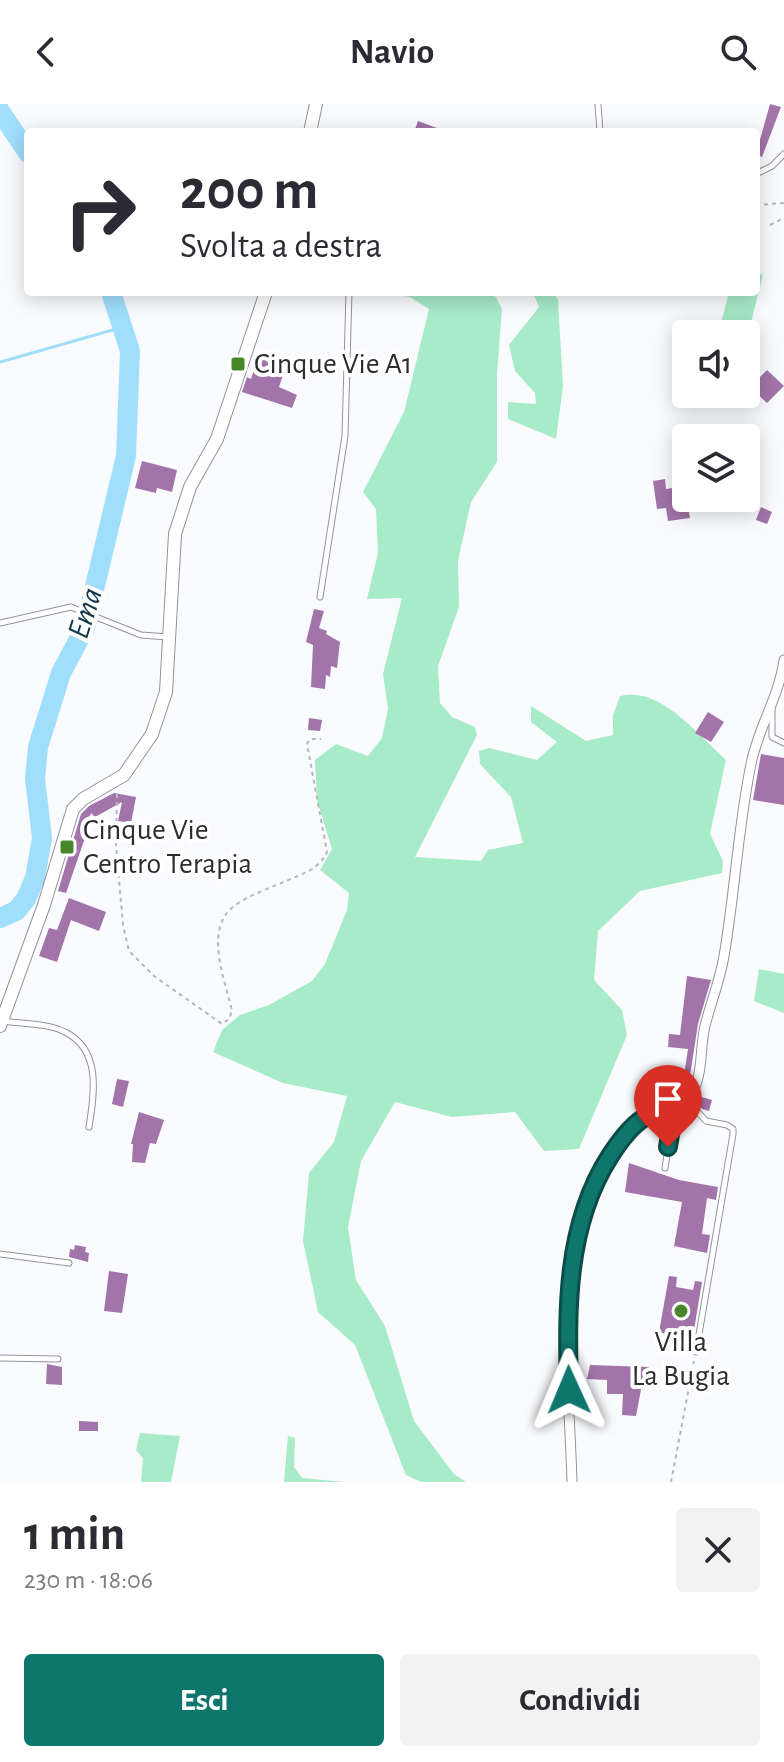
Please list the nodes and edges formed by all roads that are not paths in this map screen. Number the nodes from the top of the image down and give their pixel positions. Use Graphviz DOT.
graph roads {
  1 [pos="316,104"];
  2 [pos="598,104"];
  3 [pos="311,128"];
  4 [pos="600,128"];
  5 [pos="784,154"];
  6 [pos="760,172"];
  7 [pos="265,296"];
  8 [pos="349,296"];
  9 [pos="320,597"];
  10 [pos="0,623"];
  11 [pos="169,638"];
  12 [pos="784,660"];
  13 [pos="772,705"];
  14 [pos="784,743"];
  15 [pos="1,1024"];
  16 [pos="686,1099"];
  17 [pos="675,1104"];
  18 [pos="89,1127"];
  19 [pos="665,1168"];
  20 [pos="0,1254"];
  21 [pos="69,1263"];
  22 [pos="696,1352"];
  23 [pos="0,1358"];
  24 [pos="58,1359"];
  25 [pos="572,1482"];
  1 -- 3 [label="street"];
  2 -- 4 [label="lane"];
  5 -- 6 [label="lane"];
  7 -- 11 [label="street"];
  8 -- 9 [label="lane"];
  10 -- 11 [label="lane"];
  11 -- 15 [label="street"];
  12 -- 13 [label="street"];
  13 -- 14 [label="lane"];
  13 -- 16 [label="street"];
  15 -- 18 [label="lane"];
  16 -- 17 [label="street"];
  16 -- 22 [label="lane"];
  17 -- 19 [label="lane"];
  17 -- 25 [label="street"];
  20 -- 21 [label="lane"];
  23 -- 24 [label="lane"];
}
